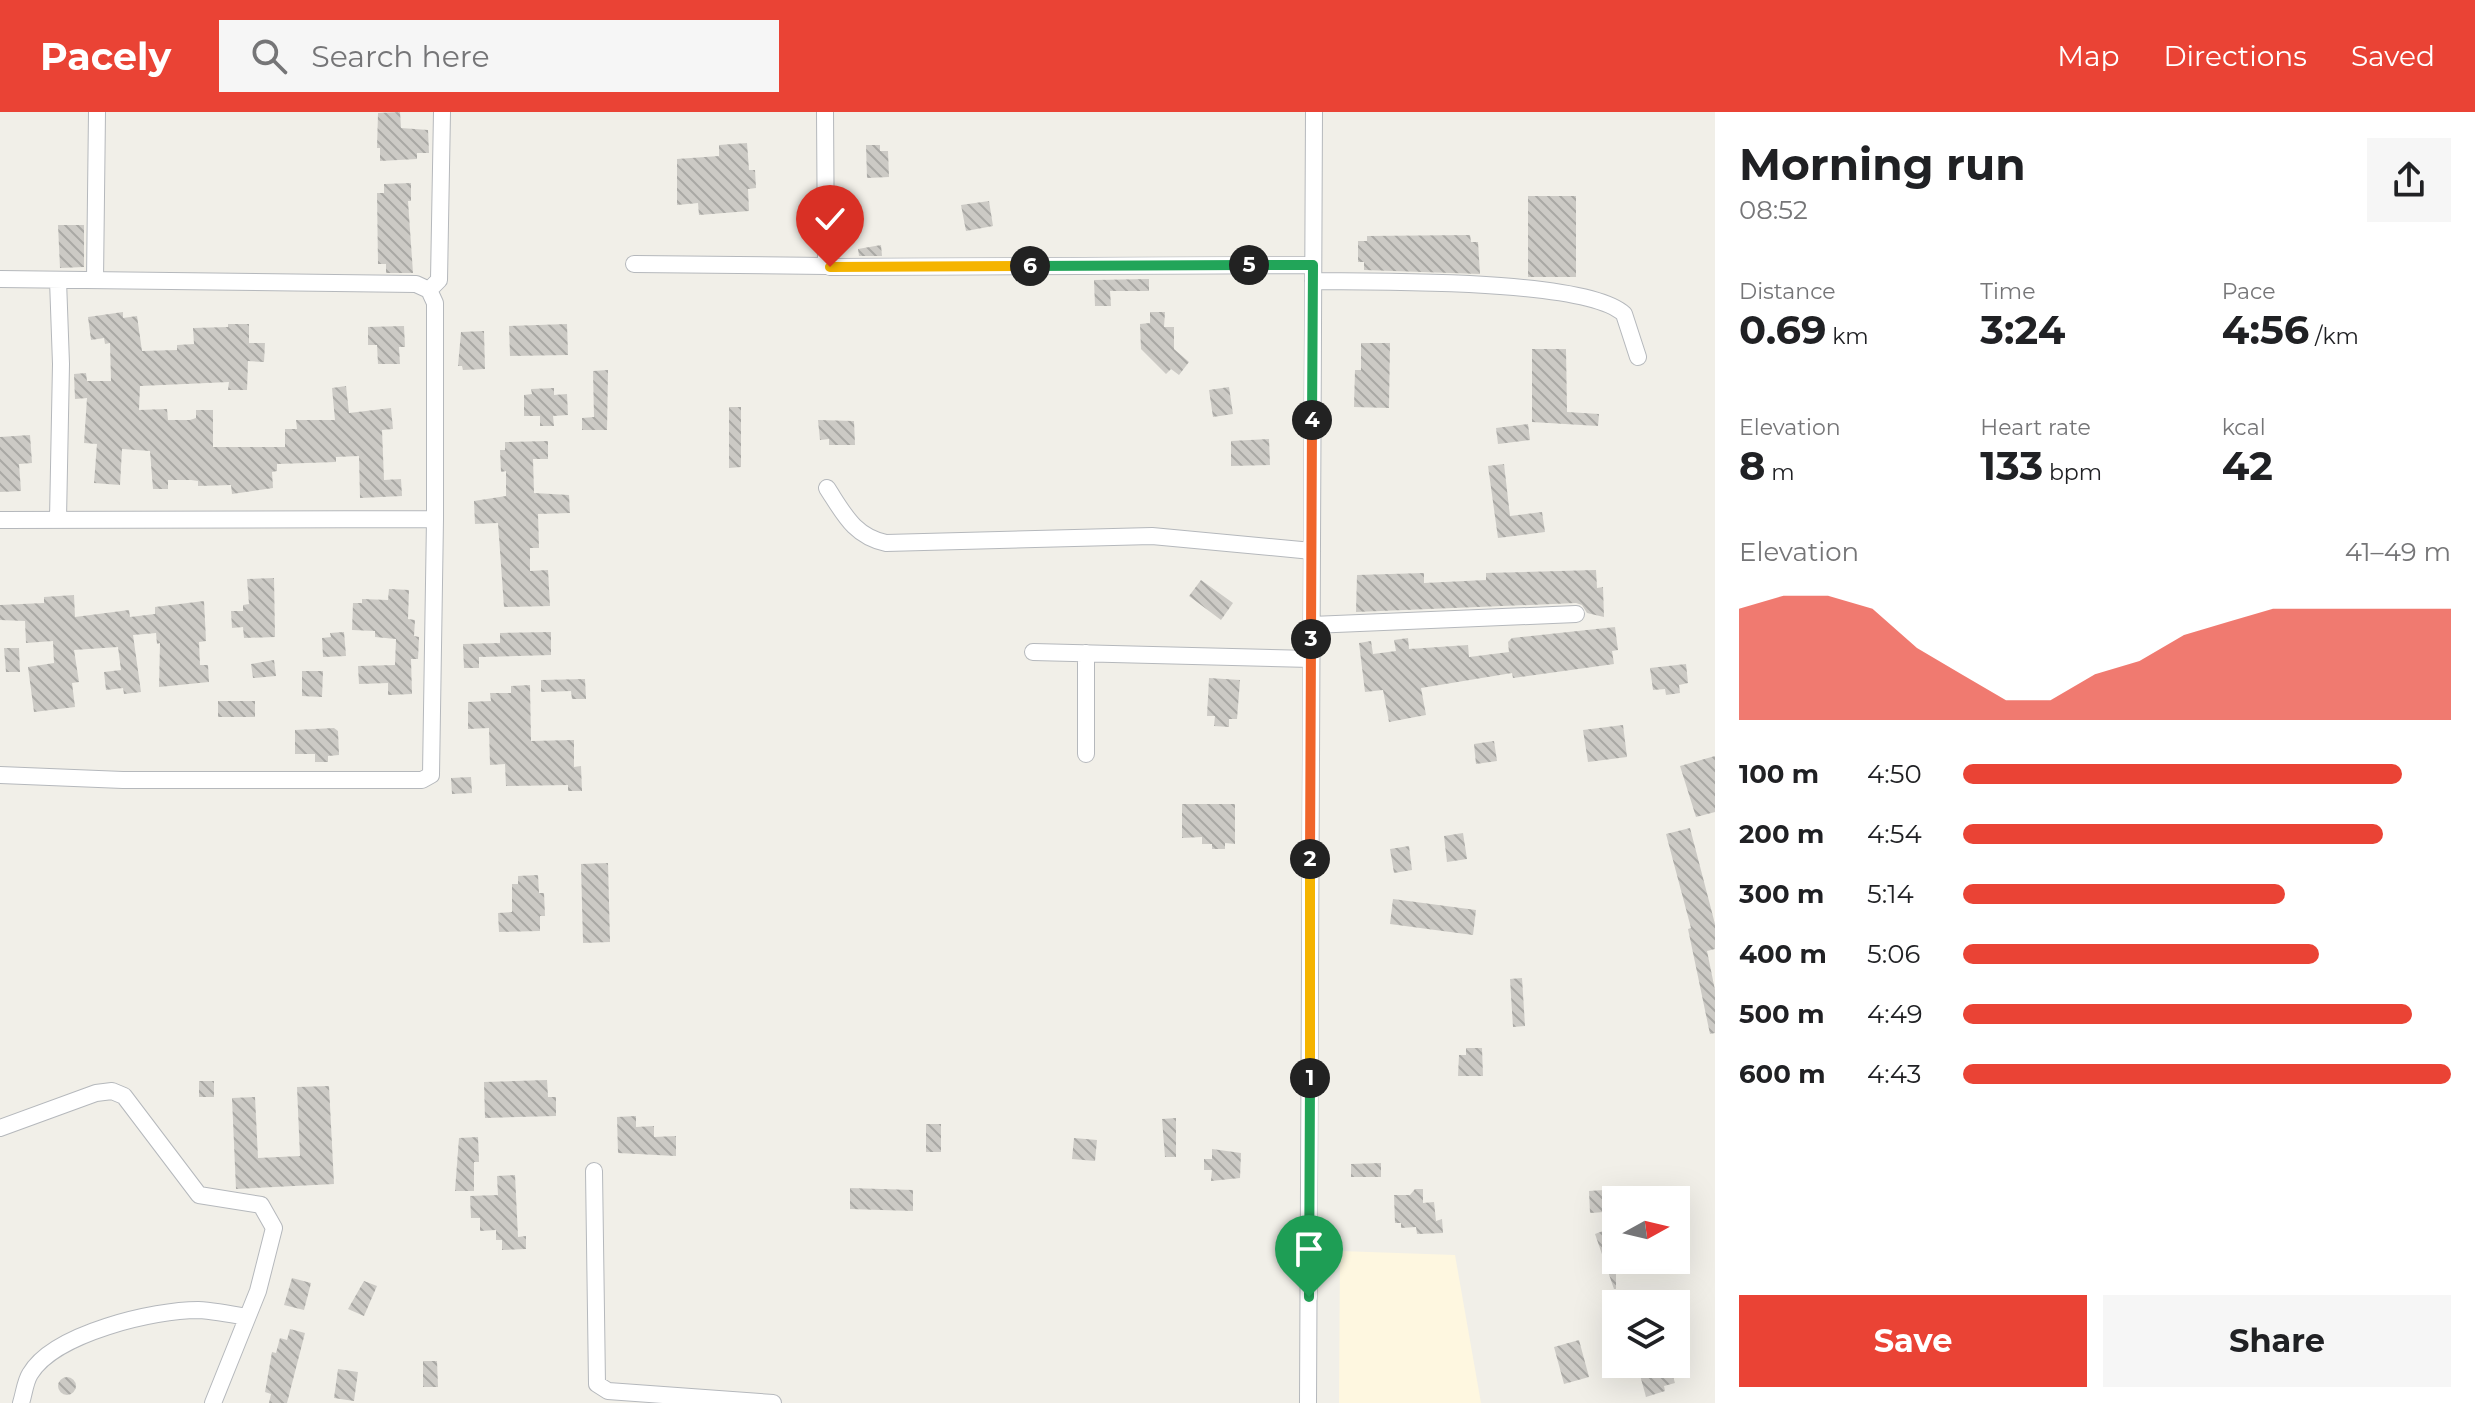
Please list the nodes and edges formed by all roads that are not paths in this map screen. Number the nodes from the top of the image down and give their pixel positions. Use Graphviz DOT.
graph roads {
  1 [pos="97,112"];
  2 [pos="442,112"];
  3 [pos="825,112"];
  4 [pos="1314,112"];
  5 [pos="634,264"];
  6 [pos="827,266"];
  7 [pos="1313,273"];
  8 [pos="0,279"];
  9 [pos="58,280"];
  10 [pos="95,280"];
  11 [pos="429,290"];
  12 [pos="1638,357"];
  13 [pos="827,488"];
  14 [pos="58,519"];
  15 [pos="435,519"];
  16 [pos="0,520"];
  17 [pos="1312,551"];
  18 [pos="1576,614"];
  19 [pos="1312,625"];
  20 [pos="1033,652"];
  21 [pos="1086,653"];
  22 [pos="1311,659"];
  23 [pos="1086,754"];
  24 [pos="0,775"];
  25 [pos="0,1128"];
  26 [pos="594,1171"];
  27 [pos="247,1317"];
  28 [pos="21,1403"];
  29 [pos="213,1403"];
  30 [pos="773,1403"];
  31 [pos="1308,1403"];
  1 -- 10 [label="street"];
  2 -- 11 [label="street"];
  3 -- 6 [label="street"];
  4 -- 7 [label="street"];
  5 -- 6 [label="street"];
  6 -- 7 [label="street"];
  7 -- 12 [label="street"];
  7 -- 17 [label="street"];
  8 -- 9 [label="street"];
  9 -- 10 [label="street"];
  9 -- 14 [label="street"];
  10 -- 11 [label="street"];
  11 -- 15 [label="street"];
  13 -- 17 [label="street"];
  14 -- 15 [label="street"];
  14 -- 16 [label="street"];
  15 -- 24 [label="street"];
  17 -- 19 [label="street"];
  18 -- 19 [label="street"];
  19 -- 22 [label="street"];
  20 -- 21 [label="street"];
  21 -- 22 [label="street"];
  21 -- 23 [label="street"];
  22 -- 31 [label="street"];
  25 -- 27 [label="street"];
  26 -- 30 [label="street"];
  27 -- 28 [label="street"];
  27 -- 29 [label="street"];
}
